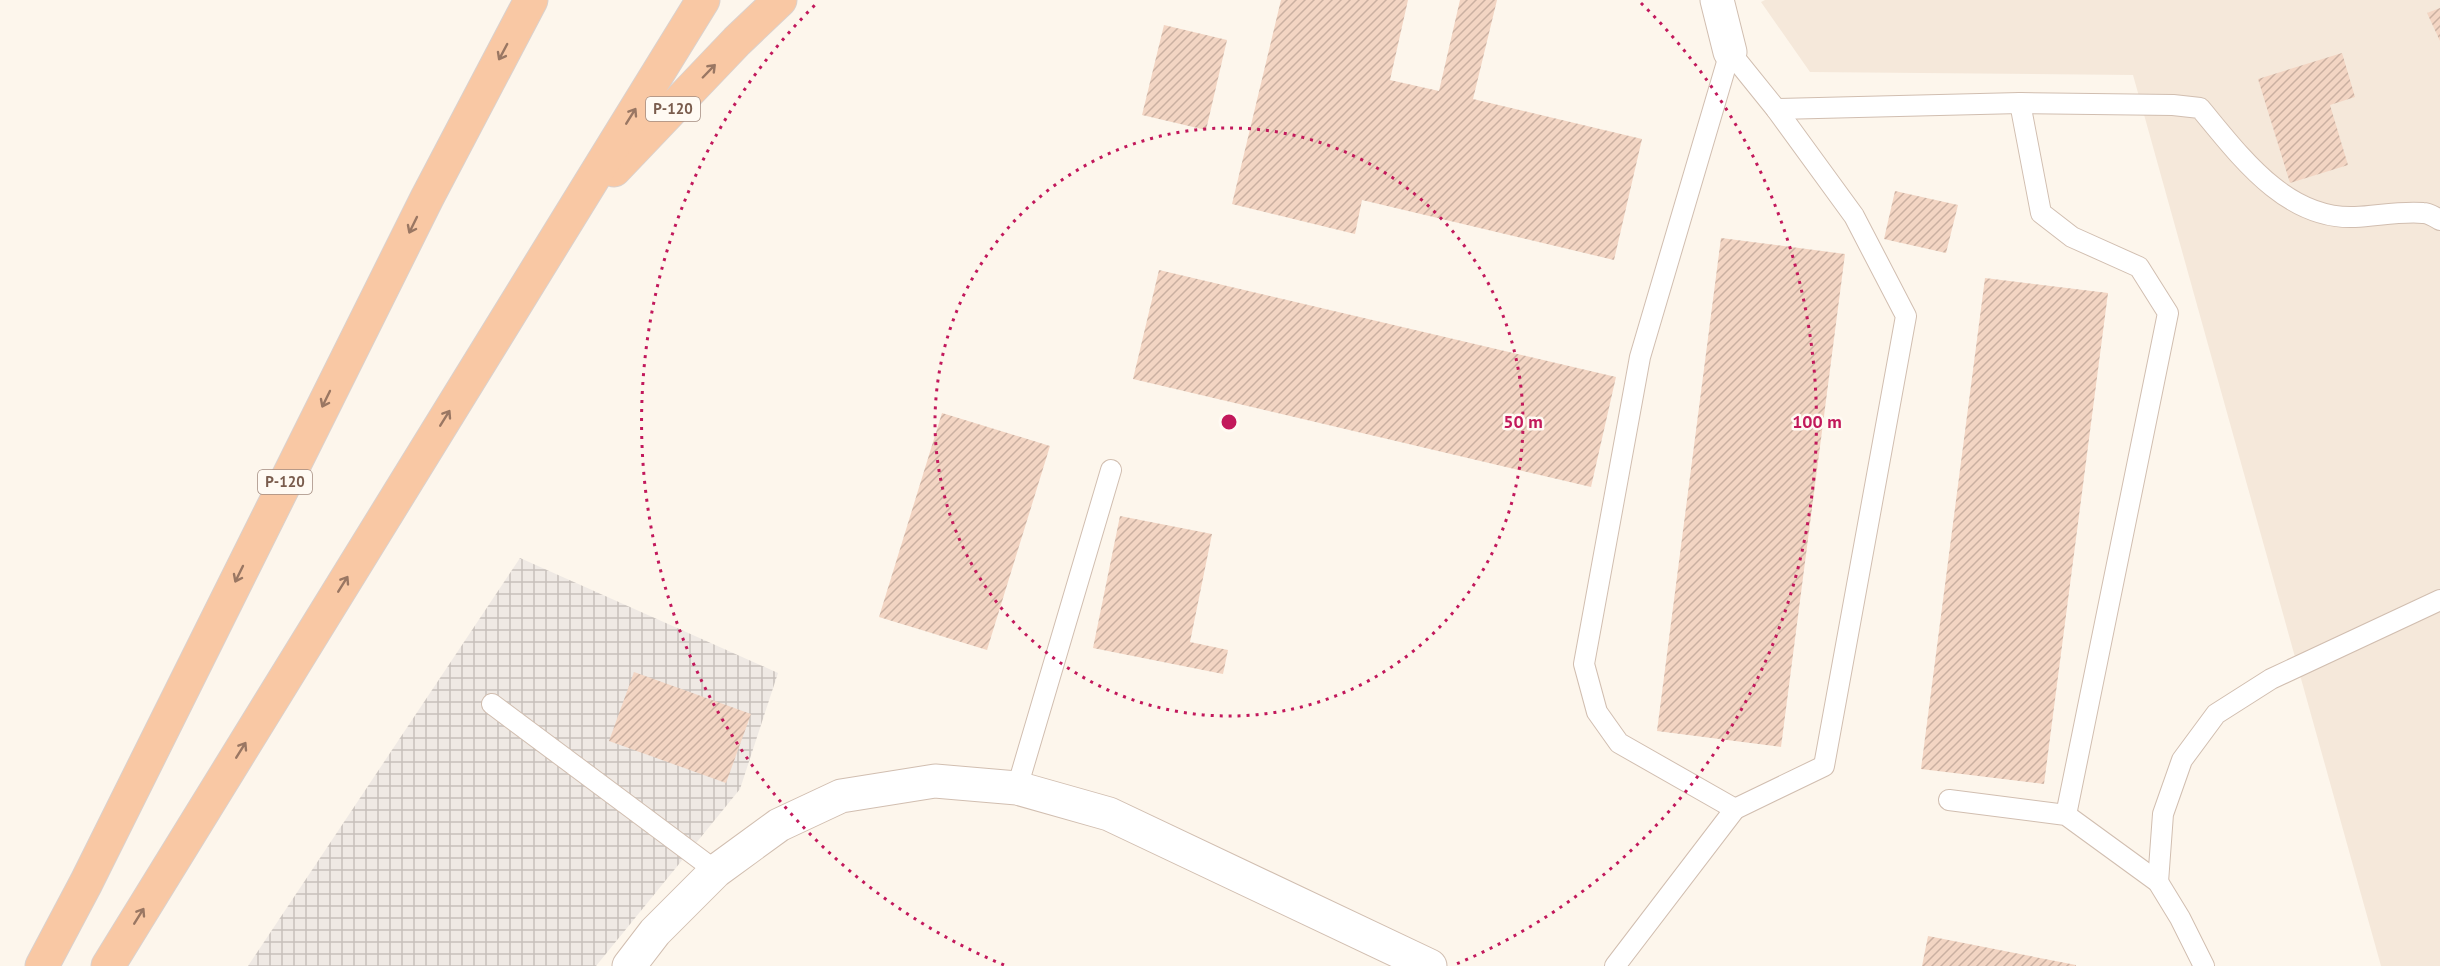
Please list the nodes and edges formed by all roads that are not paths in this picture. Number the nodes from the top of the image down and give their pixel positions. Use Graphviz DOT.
graph roads {
  1 [pos="531,0"];
  2 [pos="703,0"];
  3 [pos="780,0"];
  4 [pos="1717,0"];
  5 [pos="1730,52"];
  6 [pos="2020,103"];
  7 [pos="1776,109"];
  8 [pos="567,219"];
  9 [pos="2440,220"];
  10 [pos="1111,470"];
  11 [pos="2440,600"];
  12 [pos="492,704"];
  13 [pos="1017,788"];
  14 [pos="1949,800"];
  15 [pos="1735,809"];
  16 [pos="2066,815"];
  17 [pos="716,871"];
  18 [pos="2158,882"];
  19 [pos="42,966"];
  20 [pos="108,966"];
  21 [pos="629,966"];
  22 [pos="1430,966"];
  23 [pos="1615,966"];
  24 [pos="2204,966"];
  1 -- 19 [label="highway, Р-120, one-way"];
  8 -- 2 [label="highway, one-way"];
  8 -- 3 [label="highway, Р-120, one-way"];
  4 -- 5 [label="street"];
  5 -- 7 [label="lane"];
  5 -- 15 [label="lane"];
  6 -- 7 [label="lane"];
  6 -- 9 [label="lane"];
  6 -- 16 [label="lane"];
  7 -- 15 [label="lane"];
  20 -- 8 [label="highway, Р-120, one-way"];
  10 -- 13 [label="lane"];
  11 -- 18 [label="lane"];
  12 -- 17 [label="lane"];
  13 -- 17 [label="street"];
  13 -- 22 [label="street"];
  14 -- 16 [label="lane"];
  15 -- 23 [label="lane"];
  16 -- 18 [label="lane"];
  17 -- 21 [label="street"];
  18 -- 24 [label="lane"];
}
